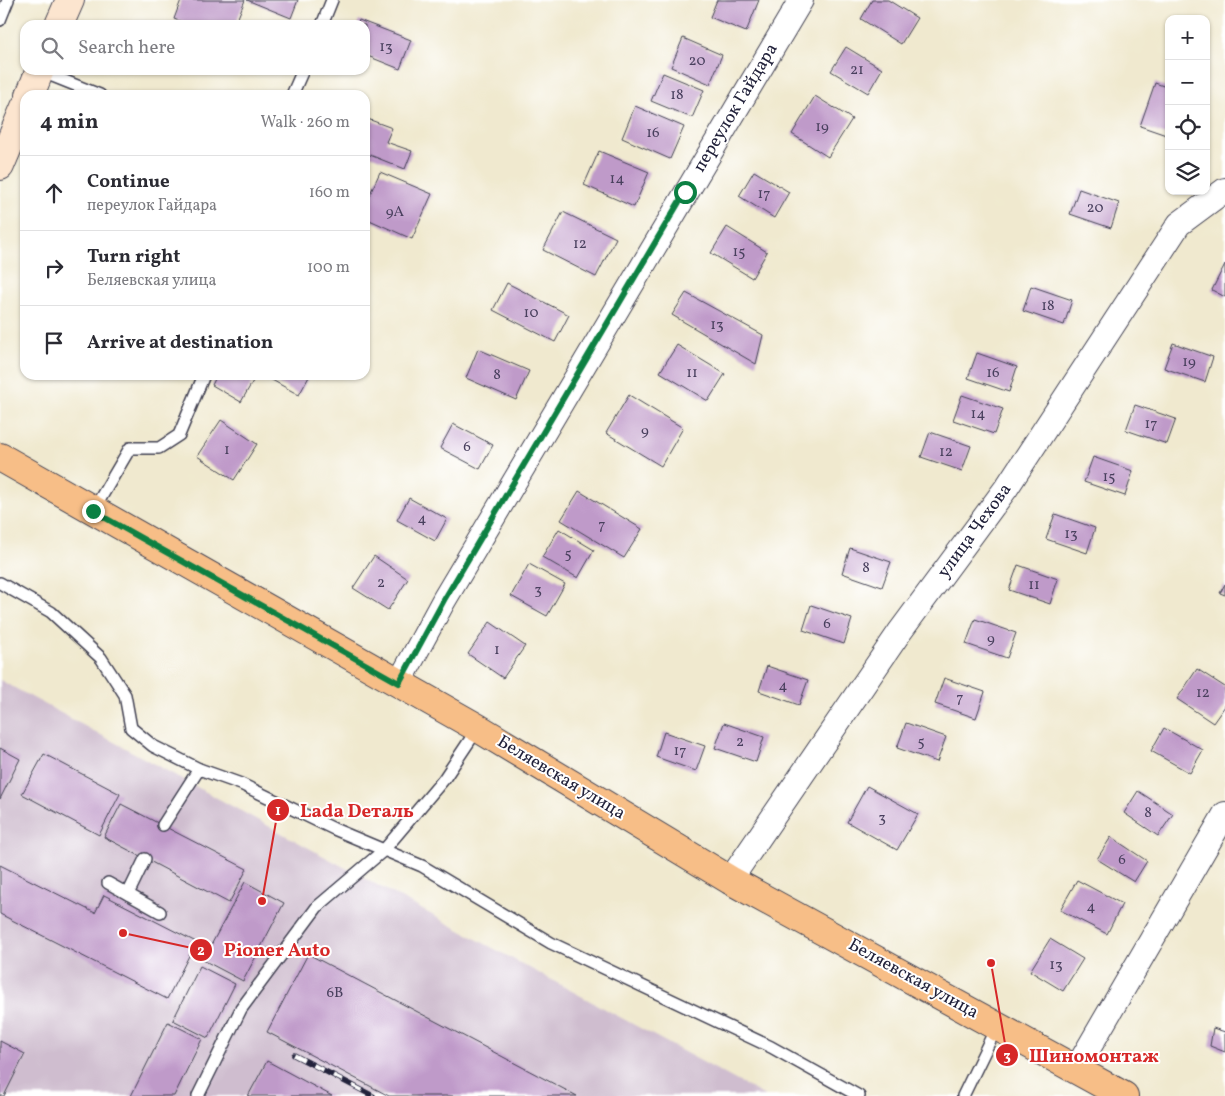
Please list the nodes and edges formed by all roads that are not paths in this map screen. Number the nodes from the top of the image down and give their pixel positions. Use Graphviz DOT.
graph roads {
  1 [pos="8,0"];
  2 [pos="70,0"];
  3 [pos="332,0"];
  4 [pos="801,0"];
  5 [pos="0,20"];
  6 [pos="61,20"];
  7 [pos="324,20"];
  8 [pos="38,75"];
  9 [pos="52,75"];
  10 [pos="301,75"];
  11 [pos="32,90"];
  12 [pos="88,90"];
  13 [pos="294,90"];
  14 [pos="20,119"];
  15 [pos="0,166"];
  16 [pos="1225,190"];
  17 [pos="202,380"];
  18 [pos="0,457"];
  19 [pos="93,511"];
  20 [pos="0,583"];
  21 [pos="399,683"];
  22 [pos="478,728"];
  23 [pos="199,769"];
  24 [pos="1225,814"];
  25 [pos="163,826"];
  26 [pos="384,850"];
  27 [pos="145,859"];
  28 [pos="730,880"];
  29 [pos="108,884"];
  30 [pos="128,894"];
  31 [pos="160,912"];
  32 [pos="998,1026"];
  33 [pos="1077,1068"];
  34 [pos="198,1096"];
  35 [pos="859,1096"];
  36 [pos="963,1096"];
  37 [pos="1124,1096"];
  1 -- 5 [label="lane"];
  2 -- 6 [label="street"];
  3 -- 7 [label="lane"];
  4 -- 21 [label="street, переулок Гайдара"];
  8 -- 11 [label="street"];
  9 -- 12 [label="lane"];
  10 -- 13 [label="lane"];
  14 -- 15 [label="street"];
  16 -- 28 [label="street, улица Чехова"];
  17 -- 19 [label="lane"];
  18 -- 19 [label="main road, Беляевская улица"];
  19 -- 21 [label="main road, Беляевская улица"];
  20 -- 23 [label="lane"];
  21 -- 22 [label="main road, Беляевская улица"];
  22 -- 26 [label="lane"];
  22 -- 28 [label="main road, Беляевская улица"];
  23 -- 25 [label="lane"];
  23 -- 26 [label="lane"];
  24 -- 33 [label="street"];
  26 -- 34 [label="lane"];
  26 -- 35 [label="lane"];
  27 -- 30 [label="lane"];
  28 -- 32 [label="main road, Беляевская улица"];
  29 -- 30 [label="lane"];
  30 -- 31 [label="lane"];
  32 -- 33 [label="main road, Беляевская улица"];
  32 -- 36 [label="lane"];
  33 -- 37 [label="main road, Беляевская улица"];
}
